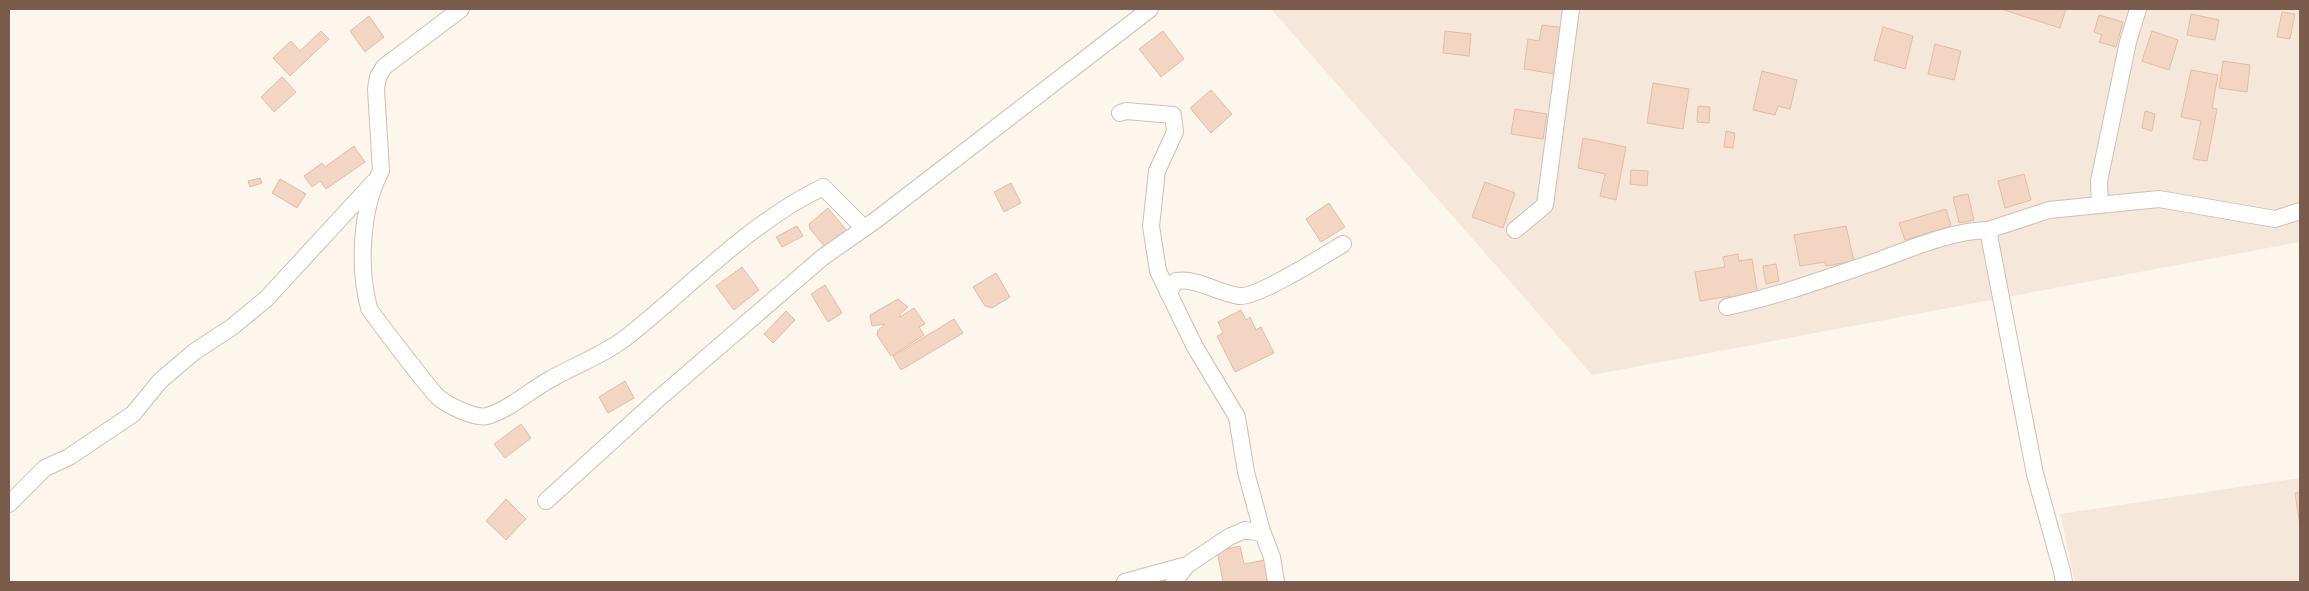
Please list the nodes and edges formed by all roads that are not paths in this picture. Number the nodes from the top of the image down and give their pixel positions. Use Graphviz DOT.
graph roads {
  1 [pos="461,9"];
  2 [pos="1150,9"];
  3 [pos="1571,9"];
  4 [pos="2138,9"];
  5 [pos="1120,113"];
  6 [pos="376,181"];
  7 [pos="2100,205"];
  8 [pos="2300,211"];
  9 [pos="864,228"];
  10 [pos="1515,230"];
  11 [pos="1988,230"];
  12 [pos="1343,244"];
  13 [pos="1168,293"];
  14 [pos="1727,307"];
  15 [pos="546,501"];
  16 [pos="9,504"];
  17 [pos="1262,533"];
  18 [pos="1187,565"];
  19 [pos="1125,582"];
  20 [pos="1174,582"];
  21 [pos="1276,582"];
  22 [pos="2064,582"];
  1 -- 6 [label="street"];
  2 -- 9 [label="street"];
  3 -- 10 [label="street"];
  4 -- 7 [label="street"];
  5 -- 13 [label="street"];
  6 -- 9 [label="street"];
  6 -- 16 [label="street"];
  7 -- 8 [label="street"];
  7 -- 11 [label="street"];
  9 -- 15 [label="street"];
  11 -- 14 [label="street"];
  11 -- 22 [label="street"];
  12 -- 13 [label="street"];
  13 -- 17 [label="street"];
  17 -- 18 [label="street"];
  17 -- 21 [label="street"];
  18 -- 19 [label="street"];
  18 -- 20 [label="street"];
}
